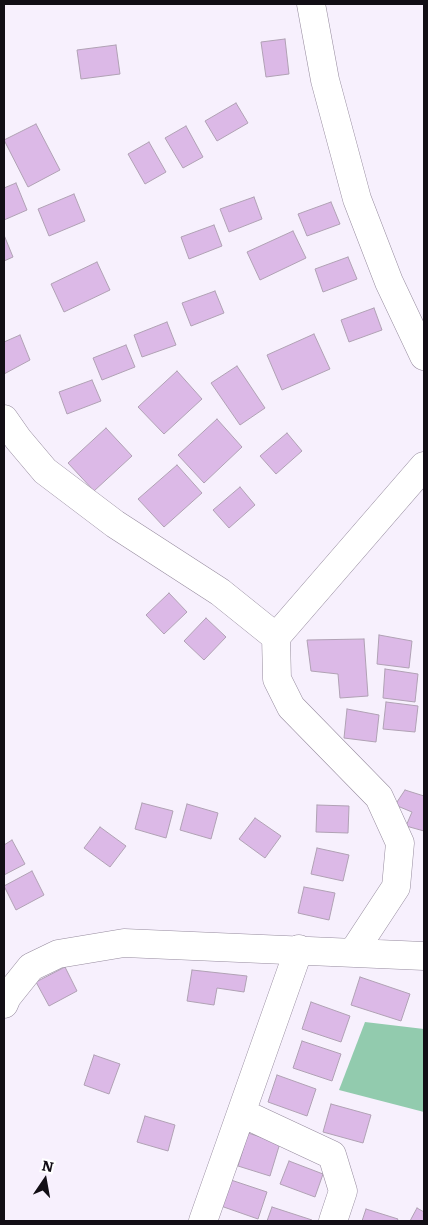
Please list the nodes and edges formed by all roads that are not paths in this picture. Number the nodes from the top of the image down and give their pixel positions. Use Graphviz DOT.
graph roads {
  1 [pos="311,4"];
  2 [pos="424,356"];
  3 [pos="4,419"];
  4 [pos="424,466"];
  5 [pos="276,638"];
  6 [pos="299,950"];
  7 [pos="354,951"];
  8 [pos="424,956"];
  9 [pos="4,1004"];
  10 [pos="242,1113"];
  11 [pos="202,1221"];
  12 [pos="333,1221"];
  1 -- 2 [label="street"];
  3 -- 5 [label="street"];
  4 -- 5 [label="street"];
  5 -- 7 [label="street"];
  6 -- 7 [label="street"];
  6 -- 9 [label="street"];
  6 -- 10 [label="street"];
  7 -- 8 [label="street"];
  10 -- 11 [label="street"];
  10 -- 12 [label="street"];
}
